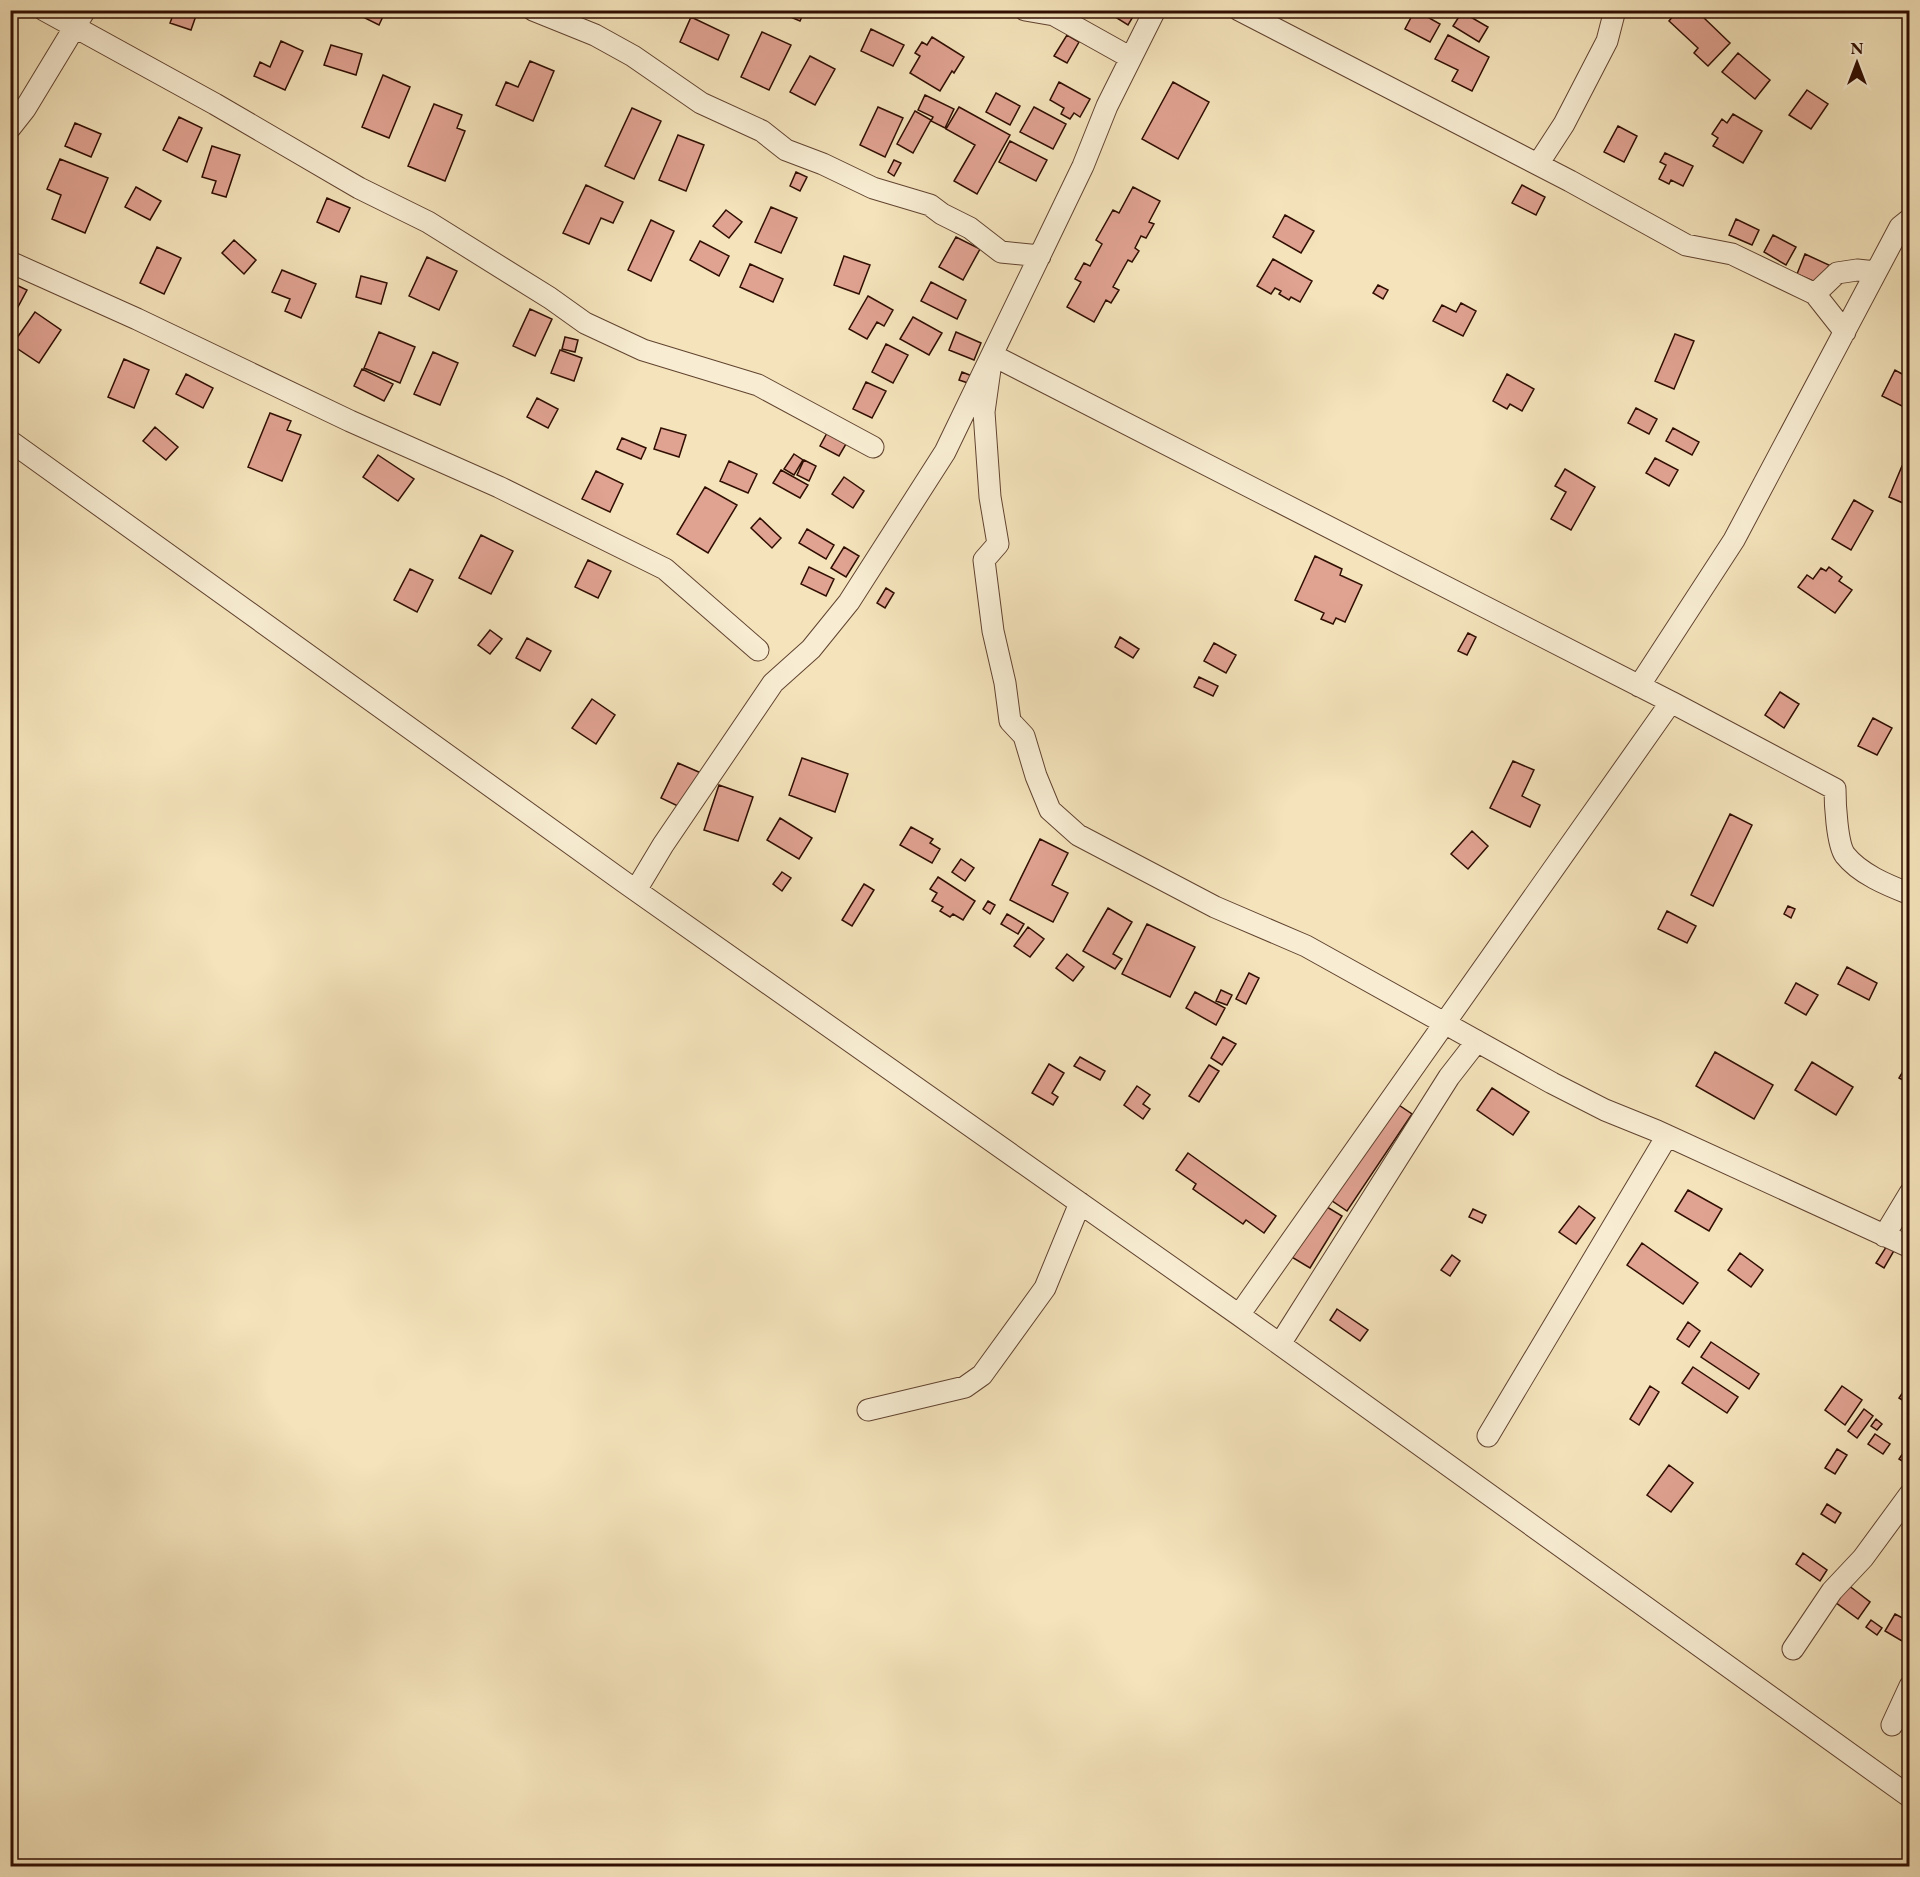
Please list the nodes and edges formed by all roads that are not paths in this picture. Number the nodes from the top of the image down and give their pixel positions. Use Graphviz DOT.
graph roads {
  1 [pos="44,10"];
  2 [pos="533,10"];
  3 [pos="1025,10"];
  4 [pos="1155,10"];
  5 [pos="1239,10"];
  6 [pos="1615,10"];
  7 [pos="80,19"];
  8 [pos="1131,58"];
  9 [pos="10,128"];
  10 [pos="1538,164"];
  11 [pos="1910,219"];
  12 [pos="1040,256"];
  13 [pos="10,262"];
  14 [pos="1876,272"];
  15 [pos="1815,294"];
  16 [pos="1845,332"];
  17 [pos="992,355"];
  18 [pos="10,441"];
  19 [pos="873,447"];
  20 [pos="758,650"];
  21 [pos="1639,686"];
  22 [pos="1671,702"];
  23 [pos="636,890"];
  24 [pos="1910,894"];
  25 [pos="1445,1023"];
  26 [pos="1477,1041"];
  27 [pos="1666,1136"];
  28 [pos="1910,1193"];
  29 [pos="1080,1203"];
  30 [pos="1884,1236"];
  31 [pos="1910,1247"];
  32 [pos="1239,1315"];
  33 [pos="1280,1344"];
  34 [pos="868,1410"];
  35 [pos="1488,1436"];
  36 [pos="1910,1494"];
  37 [pos="1793,1649"];
  38 [pos="1910,1686"];
  39 [pos="1892,1725"];
  40 [pos="1910,1797"];
  1 -- 7 [label="street"];
  2 -- 12 [label="street"];
  3 -- 8 [label="street"];
  4 -- 8 [label="street"];
  5 -- 10 [label="street"];
  6 -- 10 [label="street"];
  7 -- 9 [label="street"];
  7 -- 19 [label="street"];
  8 -- 12 [label="street"];
  10 -- 15 [label="street"];
  11 -- 14 [label="street"];
  12 -- 17 [label="street"];
  13 -- 20 [label="street"];
  14 -- 15 [label="street"];
  14 -- 16 [label="street"];
  15 -- 16 [label="street"];
  16 -- 21 [label="street"];
  17 -- 21 [label="street"];
  17 -- 23 [label="street"];
  17 -- 25 [label="street"];
  18 -- 23 [label="street"];
  21 -- 22 [label="street"];
  22 -- 24 [label="street"];
  22 -- 25 [label="street"];
  23 -- 29 [label="street"];
  25 -- 26 [label="street"];
  25 -- 32 [label="street"];
  26 -- 27 [label="street"];
  26 -- 33 [label="street"];
  27 -- 30 [label="street"];
  27 -- 35 [label="street"];
  28 -- 30 [label="street"];
  29 -- 32 [label="street"];
  29 -- 34 [label="street"];
  30 -- 31 [label="street"];
  32 -- 33 [label="street"];
  33 -- 40 [label="street"];
  36 -- 37 [label="street"];
  38 -- 39 [label="street"];
}
